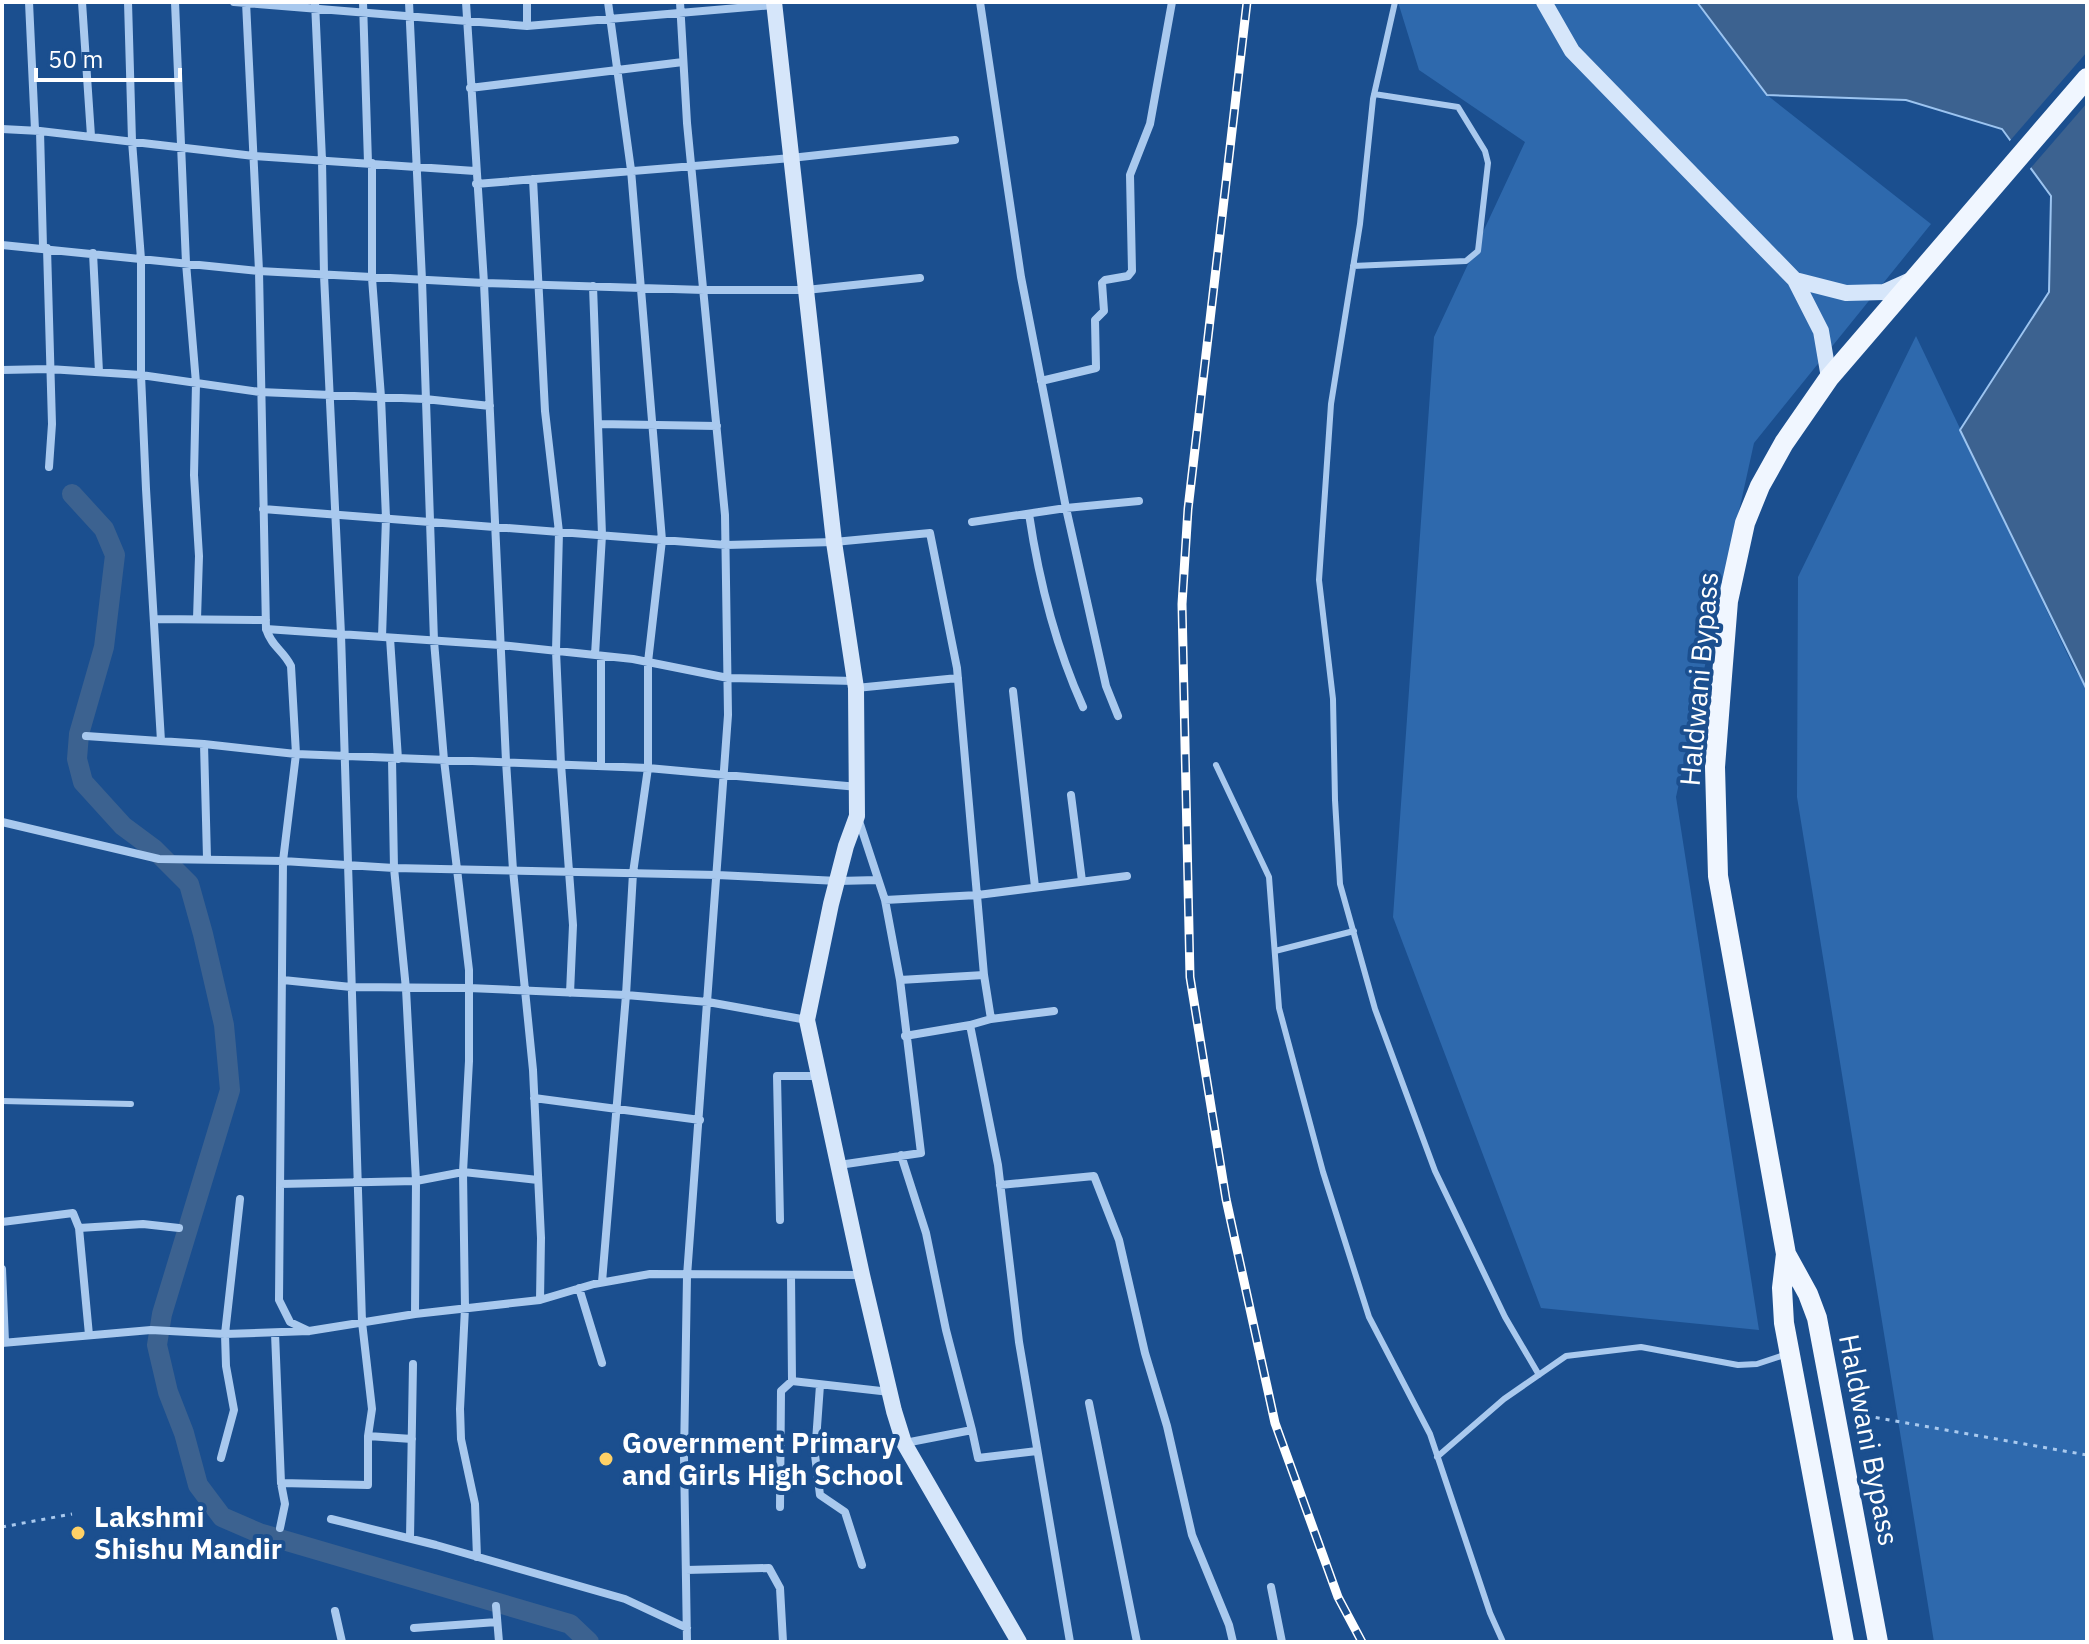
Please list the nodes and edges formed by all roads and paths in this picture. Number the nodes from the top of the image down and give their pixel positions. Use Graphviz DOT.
graph roads {
  1 [pos="29,2"];
  2 [pos="82,2"];
  3 [pos="128,2"];
  4 [pos="175,2"];
  5 [pos="234,2"];
  6 [pos="363,2"];
  7 [pos="409,2"];
  8 [pos="466,2"];
  9 [pos="527,2"];
  10 [pos="608,2"];
  11 [pos="680,2"];
  12 [pos="980,2"];
  13 [pos="1172,2"];
  14 [pos="1395,2"];
  15 [pos="1544,2"];
  16 [pos="246,3"];
  17 [pos="774,3"];
  18 [pos="315,6"];
  19 [pos="364,13"];
  20 [pos="680,13"];
  21 [pos="409,17"];
  22 [pos="611,17"];
  23 [pos="467,22"];
  24 [pos="527,26"];
  25 [pos="683,62"];
  26 [pos="618,70"];
  27 [pos="2087,78"];
  28 [pos="470,88"];
  29 [pos="1374,94"];
  30 [pos="2,129"];
  31 [pos="37,130"];
  32 [pos="91,136"];
  33 [pos="955,140"];
  34 [pos="132,141"];
  35 [pos="181,146"];
  36 [pos="254,156"];
  37 [pos="791,158"];
  38 [pos="322,160"];
  39 [pos="370,163"];
  40 [pos="691,166"];
  41 [pos="416,167"];
  42 [pos="631,170"];
  43 [pos="475,171"];
  44 [pos="533,179"];
  45 [pos="476,184"];
  46 [pos="2,245"];
  47 [pos="45,247"];
  48 [pos="93,253"];
  49 [pos="141,259"];
  50 [pos="186,263"];
  51 [pos="1353,266"];
  52 [pos="259,271"];
  53 [pos="324,275"];
  54 [pos="1918,277"];
  55 [pos="372,278"];
  56 [pos="920,278"];
  57 [pos="422,280"];
  58 [pos="1795,280"];
  59 [pos="484,283"];
  60 [pos="539,284"];
  61 [pos="593,286"];
  62 [pos="639,288"];
  63 [pos="704,290"];
  64 [pos="806,290"];
  65 [pos="49,369"];
  66 [pos="2,370"];
  67 [pos="99,372"];
  68 [pos="141,375"];
  69 [pos="1829,378"];
  70 [pos="1041,381"];
  71 [pos="196,383"];
  72 [pos="260,392"];
  73 [pos="330,395"];
  74 [pos="381,397"];
  75 [pos="425,399"];
  76 [pos="490,406"];
  77 [pos="598,424"];
  78 [pos="717,426"];
  79 [pos="653,427"];
  80 [pos="49,467"];
  81 [pos="1139,501"];
  82 [pos="1066,508"];
  83 [pos="263,509"];
  84 [pos="336,514"];
  85 [pos="1029,514"];
  86 [pos="386,518"];
  87 [pos="431,522"];
  88 [pos="972,522"];
  89 [pos="495,527"];
  90 [pos="559,532"];
  91 [pos="602,535"];
  92 [pos="662,540"];
  93 [pos="834,542"];
  94 [pos="726,545"];
  95 [pos="154,619"];
  96 [pos="197,619"];
  97 [pos="266,624"];
  98 [pos="341,634"];
  99 [pos="386,638"];
  100 [pos="434,641"];
  101 [pos="500,645"];
  102 [pos="556,651"];
  103 [pos="598,656"];
  104 [pos="648,662"];
  105 [pos="728,678"];
  106 [pos="958,678"];
  107 [pos="856,684"];
  108 [pos="1013,691"];
  109 [pos="1083,707"];
  110 [pos="1118,716"];
  111 [pos="86,736"];
  112 [pos="161,741"];
  113 [pos="204,744"];
  114 [pos="296,754"];
  115 [pos="344,757"];
  116 [pos="395,759"];
  117 [pos="444,760"];
  118 [pos="506,761"];
  119 [pos="561,764"];
  120 [pos="1216,765"];
  121 [pos="601,766"];
  122 [pos="648,768"];
  123 [pos="724,777"];
  124 [pos="858,787"];
  125 [pos="1071,795"];
  126 [pos="857,816"];
  127 [pos="2,822"];
  128 [pos="207,858"];
  129 [pos="283,861"];
  130 [pos="349,865"];
  131 [pos="394,868"];
  132 [pos="457,869"];
  133 [pos="513,870"];
  134 [pos="569,871"];
  135 [pos="633,873"];
  136 [pos="717,875"];
  137 [pos="1127,876"];
  138 [pos="878,880"];
  139 [pos="838,881"];
  140 [pos="1082,881"];
  141 [pos="1035,887"];
  142 [pos="978,895"];
  143 [pos="885,900"];
  144 [pos="1354,931"];
  145 [pos="1275,951"];
  146 [pos="984,975"];
  147 [pos="283,980"];
  148 [pos="900,980"];
  149 [pos="351,987"];
  150 [pos="469,988"];
  151 [pos="406,989"];
  152 [pos="526,991"];
  153 [pos="570,993"];
  154 [pos="626,995"];
  155 [pos="708,1002"];
  156 [pos="1054,1011"];
  157 [pos="991,1019"];
  158 [pos="807,1020"];
  159 [pos="970,1025"];
  160 [pos="905,1036"];
  161 [pos="819,1076"];
  162 [pos="534,1098"];
  163 [pos="2,1101"];
  164 [pos="131,1104"];
  165 [pos="616,1110"];
  166 [pos="700,1120"];
  167 [pos="901,1155"];
  168 [pos="839,1165"];
  169 [pos="463,1172"];
  170 [pos="538,1180"];
  171 [pos="416,1181"];
  172 [pos="358,1182"];
  173 [pos="280,1184"];
  174 [pos="1000,1185"];
  175 [pos="240,1199"];
  176 [pos="780,1220"];
  177 [pos="2,1222"];
  178 [pos="79,1228"];
  179 [pos="179,1228"];
  180 [pos="1786,1254"];
  181 [pos="2,1269"];
  182 [pos="791,1275"];
  183 [pos="862,1275"];
  184 [pos="687,1276"];
  185 [pos="602,1282"];
  186 [pos="579,1288"];
  187 [pos="540,1300"];
  188 [pos="465,1308"];
  189 [pos="415,1314"];
  190 [pos="362,1322"];
  191 [pos="309,1331"];
  192 [pos="275,1333"];
  193 [pos="225,1334"];
  194 [pos="89,1335"];
  195 [pos="4,1342"];
  196 [pos="1790,1353"];
  197 [pos="602,1363"];
  198 [pos="413,1364"];
  199 [pos="1539,1375"];
  200 [pos="792,1381"];
  201 [pos="820,1385"];
  202 [pos="890,1392"];
  203 [pos="1089,1403"];
  204 [pos="1836,1410"];
  205 [pos="972,1430"];
  206 [pos="368,1436"];
  207 [pos="412,1439"];
  208 [pos="904,1443"];
  209 [pos="1037,1451"];
  210 [pos="2087,1455"];
  211 [pos="1437,1457"];
  212 [pos="221,1458"];
  213 [pos="281,1483"];
  214 [pos="780,1507"];
  215 [pos="72,1514"];
  216 [pos="331,1519"];
  217 [pos="2,1527"];
  218 [pos="280,1528"];
  219 [pos="410,1538"];
  220 [pos="477,1557"];
  221 [pos="862,1565"];
  222 [pos="686,1570"];
  223 [pos="1271,1587"];
  224 [pos="496,1606"];
  225 [pos="335,1611"];
  226 [pos="497,1622"];
  227 [pos="414,1628"];
  228 [pos="687,1628"];
  229 [pos="1007,1634"];
  230 [pos="342,1642"];
  231 [pos="499,1642"];
  232 [pos="687,1642"];
  233 [pos="783,1642"];
  234 [pos="1019,1642"];
  235 [pos="1070,1642"];
  236 [pos="1137,1642"];
  237 [pos="1233,1642"];
  238 [pos="1282,1642"];
  239 [pos="1503,1642"];
  240 [pos="1844,1642"];
  241 [pos="1878,1642"];
  1 -- 31 [label="street"];
  2 -- 32 [label="street"];
  3 -- 34 [label="street"];
  4 -- 35 [label="street"];
  5 -- 16 [label="street"];
  6 -- 19 [label="street"];
  7 -- 21 [label="street"];
  8 -- 23 [label="street"];
  9 -- 24 [label="street"];
  10 -- 22 [label="street"];
  11 -- 20 [label="street"];
  12 -- 70 [label="street"];
  13 -- 70 [label="street"];
  14 -- 29 [label="lane"];
  15 -- 58 [label="street"];
  16 -- 18 [label="street"];
  16 -- 36 [label="street"];
  17 -- 20 [label="street"];
  17 -- 37 [label="street"];
  18 -- 19 [label="street"];
  18 -- 38 [label="street"];
  19 -- 21 [label="street"];
  19 -- 39 [label="street"];
  20 -- 22 [label="street"];
  20 -- 25 [label="street"];
  21 -- 23 [label="street"];
  21 -- 41 [label="street"];
  22 -- 24 [label="street"];
  22 -- 26 [label="street"];
  23 -- 24 [label="street"];
  23 -- 28 [label="street"];
  25 -- 26 [label="street"];
  25 -- 40 [label="street"];
  26 -- 28 [label="street"];
  26 -- 42 [label="street"];
  27 -- 54 [label="main road, Haldwani Bypass"];
  28 -- 43 [label="street"];
  29 -- 51 [label="lane"];
  29 -- 51 [label="lane"];
  30 -- 31 [label="street"];
  31 -- 32 [label="street"];
  31 -- 47 [label="street"];
  32 -- 34 [label="street"];
  33 -- 37 [label="street"];
  34 -- 35 [label="street"];
  34 -- 49 [label="street"];
  35 -- 36 [label="street"];
  35 -- 50 [label="street"];
  36 -- 38 [label="street"];
  36 -- 52 [label="street"];
  37 -- 40 [label="street"];
  37 -- 64 [label="street"];
  38 -- 39 [label="street"];
  38 -- 53 [label="street"];
  39 -- 41 [label="street"];
  39 -- 55 [label="street"];
  40 -- 42 [label="street"];
  40 -- 63 [label="street"];
  41 -- 43 [label="street"];
  41 -- 57 [label="street"];
  42 -- 44 [label="street"];
  42 -- 62 [label="street"];
  43 -- 45 [label="street"];
  44 -- 45 [label="street"];
  44 -- 60 [label="street"];
  45 -- 59 [label="street"];
  46 -- 47 [label="street"];
  47 -- 48 [label="street"];
  47 -- 65 [label="street"];
  48 -- 49 [label="street"];
  48 -- 67 [label="street"];
  49 -- 50 [label="street"];
  49 -- 68 [label="street"];
  50 -- 52 [label="street"];
  50 -- 71 [label="street"];
  51 -- 144 [label="lane"];
  52 -- 53 [label="street"];
  52 -- 72 [label="street"];
  53 -- 55 [label="street"];
  53 -- 73 [label="street"];
  54 -- 58 [label="street"];
  54 -- 69 [label="main road, Haldwani Bypass"];
  55 -- 57 [label="street"];
  55 -- 74 [label="street"];
  56 -- 64 [label="street"];
  57 -- 59 [label="street"];
  57 -- 75 [label="street"];
  58 -- 69 [label="street"];
  59 -- 60 [label="street"];
  59 -- 76 [label="street"];
  60 -- 61 [label="street"];
  60 -- 90 [label="street"];
  61 -- 62 [label="street"];
  61 -- 77 [label="street"];
  62 -- 63 [label="street"];
  62 -- 79 [label="street"];
  63 -- 64 [label="street"];
  63 -- 78 [label="street"];
  64 -- 93 [label="street"];
  65 -- 66 [label="street"];
  65 -- 67 [label="street"];
  65 -- 80 [label="street"];
  67 -- 68 [label="street"];
  68 -- 71 [label="street"];
  68 -- 95 [label="street"];
  69 -- 180 [label="main road, Haldwani Bypass"];
  70 -- 82 [label="street"];
  71 -- 72 [label="street"];
  71 -- 96 [label="street"];
  72 -- 73 [label="street"];
  72 -- 83 [label="street"];
  73 -- 74 [label="street"];
  73 -- 84 [label="street"];
  74 -- 75 [label="street"];
  74 -- 86 [label="street"];
  75 -- 76 [label="street"];
  75 -- 87 [label="street"];
  76 -- 89 [label="street"];
  77 -- 79 [label="street"];
  77 -- 91 [label="street"];
  78 -- 79 [label="street"];
  78 -- 94 [label="street"];
  79 -- 92 [label="street"];
  81 -- 82 [label="street"];
  82 -- 85 [label="street"];
  82 -- 110 [label="street"];
  83 -- 84 [label="street"];
  83 -- 97 [label="street"];
  84 -- 86 [label="street"];
  84 -- 98 [label="street"];
  85 -- 88 [label="street"];
  85 -- 109 [label="street"];
  86 -- 87 [label="street"];
  86 -- 99 [label="street"];
  87 -- 89 [label="street"];
  87 -- 100 [label="street"];
  89 -- 90 [label="street"];
  89 -- 101 [label="street"];
  90 -- 91 [label="street"];
  90 -- 102 [label="street"];
  91 -- 92 [label="street"];
  91 -- 103 [label="street"];
  92 -- 94 [label="street"];
  92 -- 104 [label="street"];
  93 -- 94 [label="street"];
  93 -- 106 [label="street"];
  93 -- 107 [label="street"];
  94 -- 105 [label="street"];
  95 -- 96 [label="street"];
  95 -- 112 [label="street"];
  96 -- 97 [label="street"];
  97 -- 98 [label="street"];
  97 -- 114 [label="street"];
  98 -- 99 [label="street"];
  98 -- 115 [label="street"];
  99 -- 100 [label="street"];
  99 -- 116 [label="street"];
  100 -- 101 [label="street"];
  100 -- 117 [label="street"];
  101 -- 102 [label="street"];
  101 -- 118 [label="street"];
  102 -- 103 [label="street"];
  102 -- 119 [label="street"];
  103 -- 104 [label="street"];
  103 -- 121 [label="street"];
  104 -- 105 [label="street"];
  104 -- 122 [label="street"];
  105 -- 107 [label="street"];
  105 -- 123 [label="street"];
  106 -- 107 [label="street"];
  106 -- 142 [label="street"];
  107 -- 124 [label="street"];
  108 -- 141 [label="street"];
  111 -- 112 [label="street"];
  112 -- 113 [label="street"];
  113 -- 114 [label="street"];
  113 -- 128 [label="street"];
  114 -- 115 [label="street"];
  114 -- 129 [label="street"];
  115 -- 116 [label="street"];
  115 -- 130 [label="street"];
  116 -- 117 [label="street"];
  116 -- 131 [label="street"];
  117 -- 118 [label="street"];
  117 -- 132 [label="street"];
  118 -- 119 [label="street"];
  118 -- 133 [label="street"];
  119 -- 121 [label="street"];
  119 -- 134 [label="street"];
  120 -- 145 [label="lane"];
  121 -- 122 [label="street"];
  122 -- 123 [label="street"];
  122 -- 135 [label="street"];
  123 -- 124 [label="street"];
  123 -- 136 [label="street"];
  124 -- 126 [label="street"];
  125 -- 140 [label="street"];
  126 -- 138 [label="street"];
  126 -- 139 [label="street"];
  127 -- 128 [label="street"];
  128 -- 129 [label="street"];
  129 -- 130 [label="street"];
  129 -- 147 [label="street"];
  130 -- 131 [label="street"];
  130 -- 149 [label="street"];
  131 -- 132 [label="street"];
  131 -- 151 [label="street"];
  132 -- 133 [label="street"];
  132 -- 150 [label="street"];
  133 -- 134 [label="street"];
  133 -- 152 [label="street"];
  134 -- 135 [label="street"];
  134 -- 153 [label="street"];
  135 -- 136 [label="street"];
  135 -- 154 [label="street"];
  136 -- 139 [label="street"];
  136 -- 155 [label="street"];
  137 -- 140 [label="street"];
  138 -- 139 [label="street"];
  138 -- 143 [label="street"];
  139 -- 158 [label="street"];
  140 -- 141 [label="street"];
  141 -- 142 [label="street"];
  142 -- 143 [label="street"];
  142 -- 146 [label="street"];
  143 -- 148 [label="street"];
  144 -- 145 [label="lane"];
  144 -- 199 [label="lane"];
  145 -- 211 [label="lane"];
  146 -- 148 [label="street"];
  146 -- 157 [label="street"];
  147 -- 149 [label="street"];
  147 -- 173 [label="street"];
  148 -- 160 [label="street"];
  149 -- 151 [label="street"];
  149 -- 172 [label="street"];
  150 -- 151 [label="street"];
  150 -- 152 [label="street"];
  150 -- 169 [label="street"];
  151 -- 171 [label="street"];
  152 -- 153 [label="street"];
  152 -- 162 [label="street"];
  153 -- 154 [label="street"];
  154 -- 155 [label="street"];
  154 -- 165 [label="street"];
  155 -- 158 [label="street"];
  155 -- 166 [label="street"];
  156 -- 157 [label="street"];
  157 -- 159 [label="street"];
  158 -- 161 [label="street"];
  159 -- 160 [label="street"];
  159 -- 174 [label="street"];
  160 -- 167 [label="street"];
  161 -- 168 [label="street"];
  161 -- 176 [label="street"];
  162 -- 165 [label="street"];
  162 -- 170 [label="street"];
  163 -- 164 [label="lane"];
  165 -- 166 [label="street"];
  165 -- 185 [label="street"];
  166 -- 184 [label="street"];
  167 -- 168 [label="street"];
  167 -- 205 [label="street"];
  168 -- 183 [label="street"];
  169 -- 170 [label="street"];
  169 -- 171 [label="street"];
  169 -- 188 [label="street"];
  170 -- 187 [label="street"];
  171 -- 172 [label="street"];
  171 -- 189 [label="street"];
  172 -- 173 [label="street"];
  172 -- 190 [label="street"];
  173 -- 191 [label="street"];
  174 -- 209 [label="street"];
  174 -- 237 [label="street"];
  175 -- 193 [label="street"];
  177 -- 178 [label="street"];
  178 -- 179 [label="street"];
  178 -- 194 [label="street"];
  180 -- 196 [label="main road, Haldwani Bypass"];
  180 -- 204 [label="main road, Haldwani Bypass"];
  181 -- 195 [label="street"];
  182 -- 183 [label="street"];
  182 -- 184 [label="street"];
  182 -- 200 [label="street"];
  183 -- 202 [label="street"];
  184 -- 185 [label="street"];
  184 -- 222 [label="street"];
  185 -- 186 [label="street"];
  186 -- 187 [label="street"];
  186 -- 197 [label="street"];
  187 -- 188 [label="street"];
  188 -- 189 [label="street"];
  188 -- 220 [label="street"];
  189 -- 190 [label="street"];
  190 -- 191 [label="street"];
  190 -- 206 [label="street"];
  191 -- 192 [label="street"];
  192 -- 193 [label="street"];
  192 -- 213 [label="street"];
  193 -- 194 [label="street"];
  193 -- 212 [label="street"];
  194 -- 195 [label="street"];
  196 -- 199 [label="lane"];
  196 -- 240 [label="main road, Haldwani Bypass"];
  198 -- 207 [label="street"];
  199 -- 211 [label="lane"];
  200 -- 201 [label="street"];
  200 -- 214 [label="street"];
  201 -- 202 [label="street"];
  201 -- 221 [label="street"];
  202 -- 208 [label="street"];
  203 -- 236 [label="street"];
  204 -- 210 [label="path"];
  204 -- 241 [label="main road, Haldwani Bypass"];
  205 -- 208 [label="street"];
  205 -- 209 [label="street"];
  206 -- 207 [label="street"];
  206 -- 213 [label="street"];
  207 -- 219 [label="street"];
  208 -- 229 [label="street"];
  209 -- 235 [label="street"];
  211 -- 239 [label="lane"];
  213 -- 218 [label="street"];
  215 -- 217 [label="path"];
  216 -- 219 [label="street"];
  219 -- 220 [label="street"];
  220 -- 228 [label="street"];
  222 -- 228 [label="street"];
  222 -- 233 [label="street"];
  223 -- 238 [label="street"];
  224 -- 226 [label="street"];
  225 -- 230 [label="street"];
  226 -- 227 [label="street"];
  226 -- 231 [label="street"];
  228 -- 232 [label="street"];
  229 -- 234 [label="street"];
}
